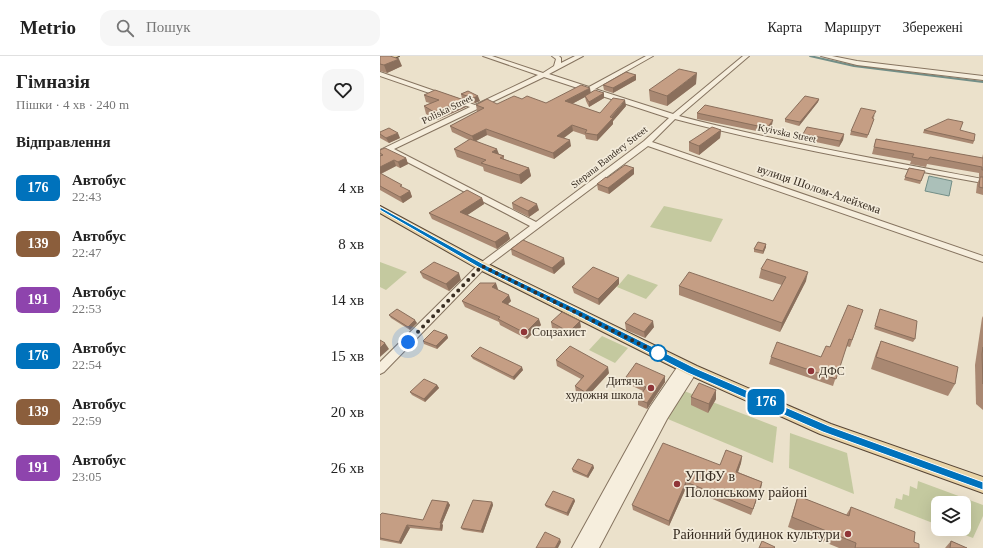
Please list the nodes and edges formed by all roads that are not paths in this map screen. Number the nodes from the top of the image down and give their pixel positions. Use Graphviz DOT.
graph roads {
  1 [pos="395,56"];
  2 [pos="486,56"];
  3 [pos="557,56"];
  4 [pos="580,56"];
  5 [pos="650,56"];
  6 [pos="736,56"];
  7 [pos="824,56"];
  8 [pos="745,57"];
  9 [pos="570,61"];
  10 [pos="380,62"];
  11 [pos="557,67"];
  12 [pos="380,74"];
  13 [pos="545,74"];
  14 [pos="983,78"];
  15 [pos="591,89"];
  16 [pos="475,107"];
  17 [pos="674,117"];
  18 [pos="647,143"];
  19 [pos="388,149"];
  20 [pos="380,153"];
  21 [pos="983,181"];
  22 [pos="380,209"];
  23 [pos="537,226"];
  24 [pos="983,259"];
  25 [pos="482,266"];
  26 [pos="688,368"];
  27 [pos="380,369"];
  28 [pos="983,485"];
  29 [pos="579,548"];
  30 [pos="591,548"];
  1 -- 10 [label="main road"];
  2 -- 13 [label="street, Kyivska Street"];
  3 -- 9 [label="street"];
  3 -- 11 [label="street"];
  4 -- 9 [label="street"];
  5 -- 15 [label="street"];
  6 -- 8 [label="street, Stepana Bandery Street"];
  7 -- 14 [label="street"];
  8 -- 17 [label="street, Stepana Bandery Street"];
  9 -- 11 [label="street"];
  11 -- 13 [label="street, Poliska Street"];
  12 -- 16 [label="street"];
  13 -- 15 [label="street, Kyivska Street"];
  13 -- 16 [label="street, Poliska Street"];
  15 -- 17 [label="street, Kyivska Street"];
  16 -- 19 [label="street, Poliska Street"];
  17 -- 18 [label="street, Stepana Bandery Street"];
  17 -- 21 [label="street, Kyivska Street"];
  18 -- 23 [label="street, Stepana Bandery Street"];
  18 -- 24 [label="street, вулиця Шолом-Алейхема"];
  19 -- 20 [label="street, Poliska Street"];
  19 -- 23 [label="street"];
  22 -- 25 [label="main road"];
  23 -- 25 [label="street, Stepana Bandery Street"];
  25 -- 26 [label="main road"];
  25 -- 27 [label="street, Stepana Bandery Street"];
  26 -- 28 [label="main road"];
  26 -- 29 [label="street"];
  26 -- 30 [label="street"];
}
